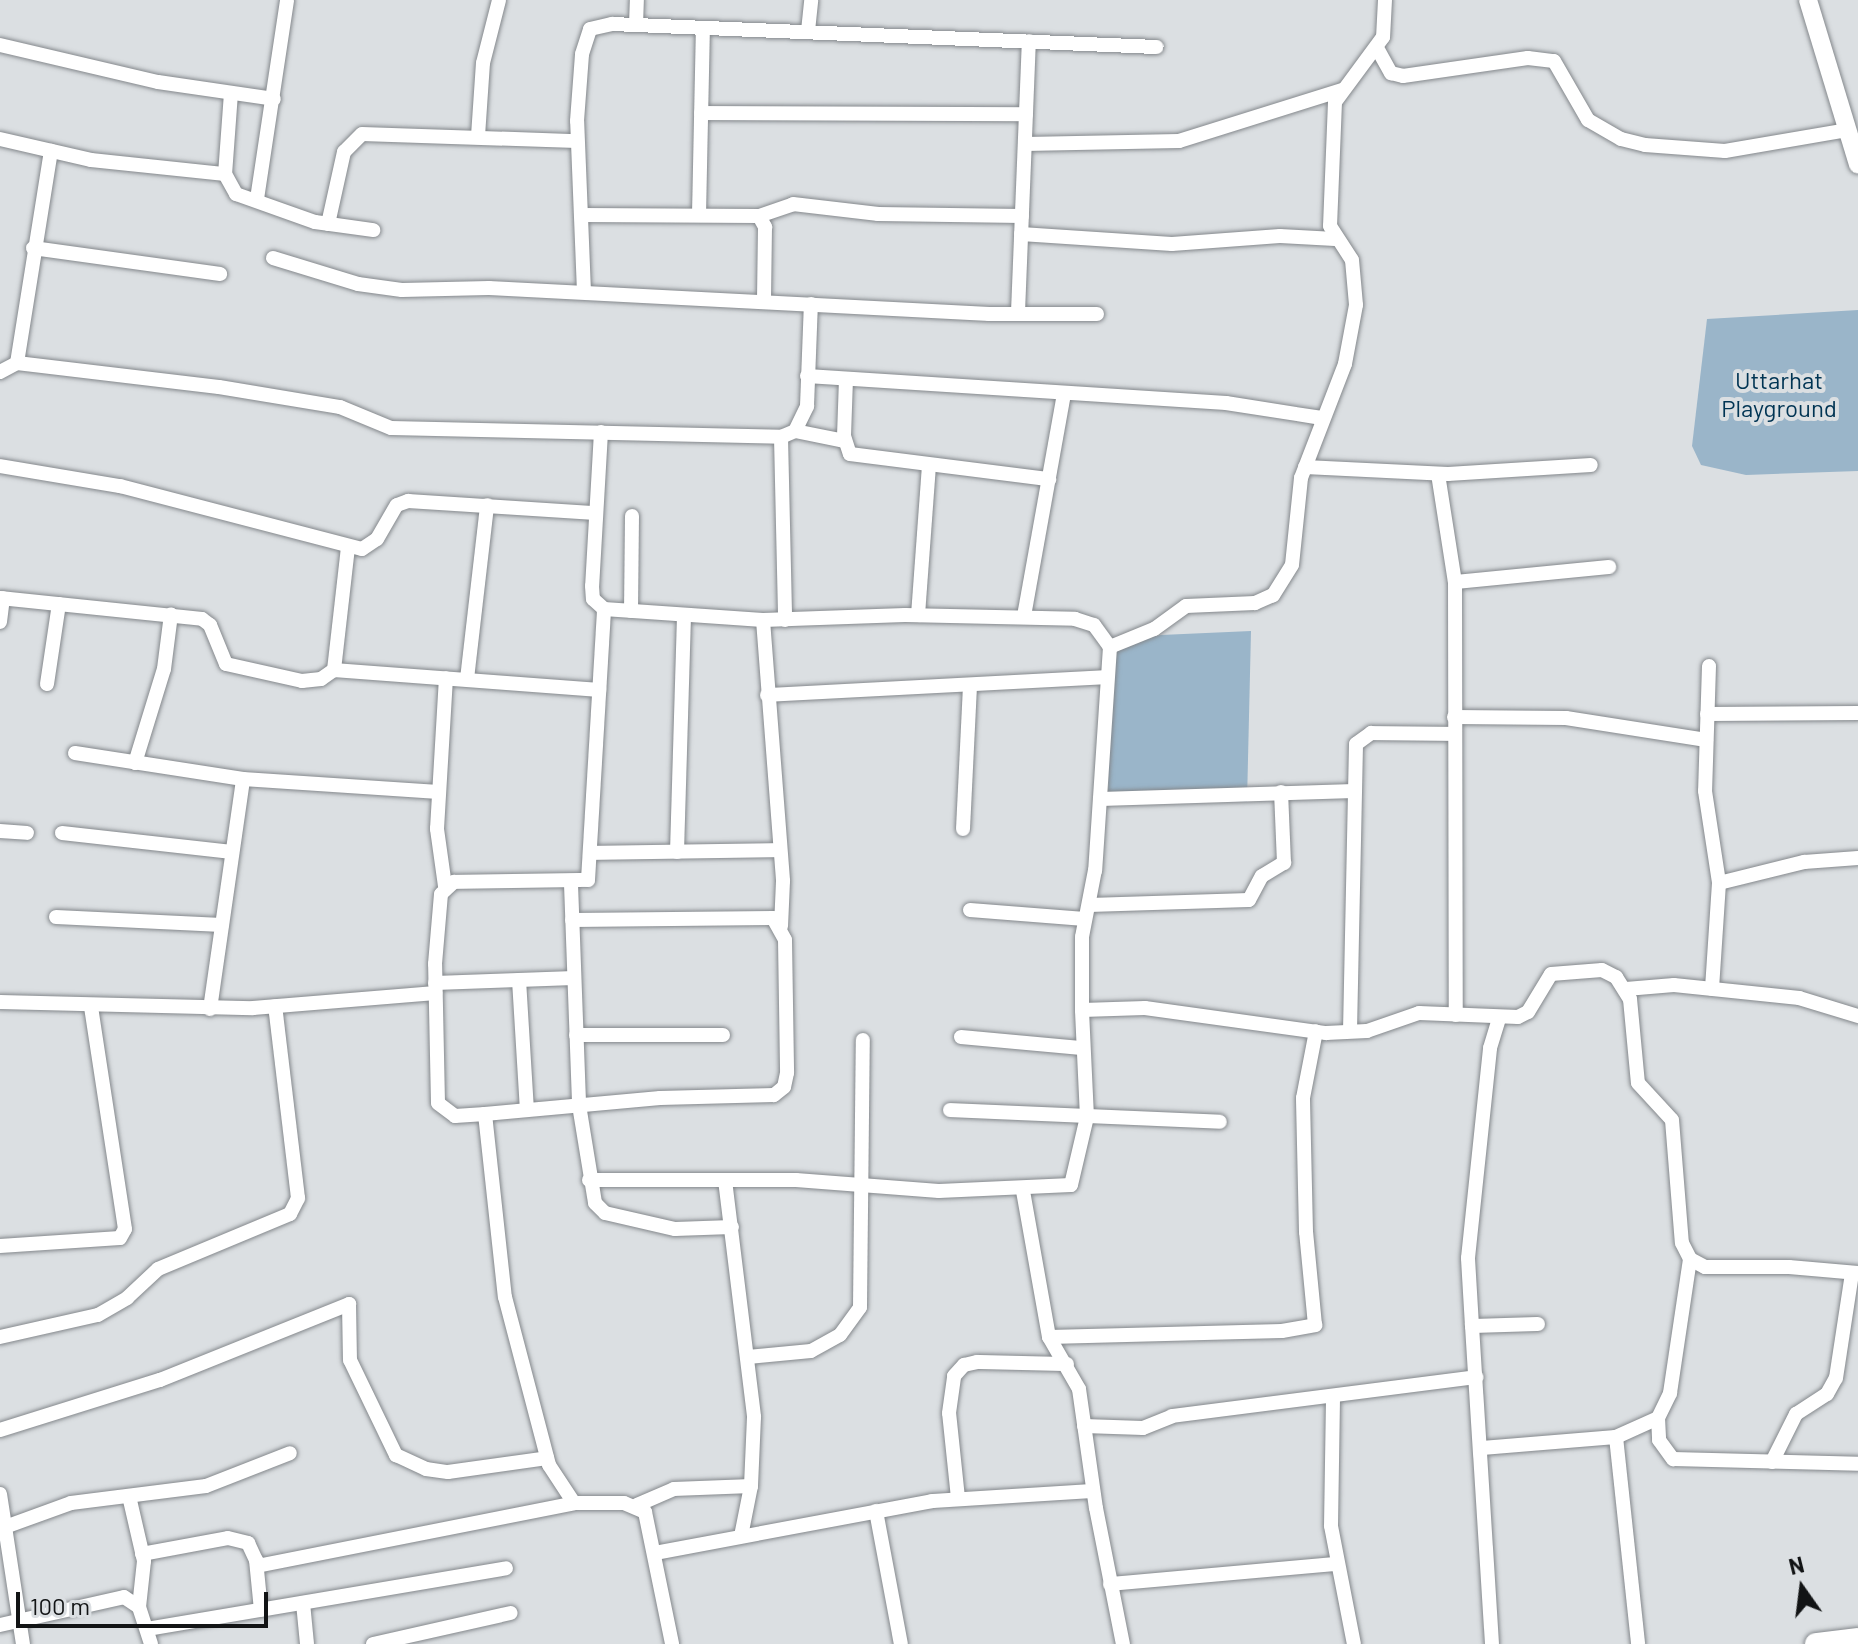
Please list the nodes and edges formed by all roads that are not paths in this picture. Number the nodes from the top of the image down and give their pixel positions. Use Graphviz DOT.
graph roads {
  1 [pos="287,0"];
  2 [pos="499,0"];
  3 [pos="637,0"];
  4 [pos="811,0"];
  5 [pos="1385,0"];
  6 [pos="1808,0"];
  7 [pos="636,25"];
  8 [pos="703,28"];
  9 [pos="808,31"];
  10 [pos="1029,41"];
  11 [pos="1157,47"];
  12 [pos="1377,48"];
  13 [pos="2,50"];
  14 [pos="1342,90"];
  15 [pos="231,93"];
  16 [pos="274,99"];
  17 [pos="701,113"];
  18 [pos="1026,114"];
  19 [pos="1848,130"];
  20 [pos="478,136"];
  21 [pos="0,139"];
  22 [pos="577,141"];
  23 [pos="1025,144"];
  24 [pos="51,151"];
  25 [pos="1858,165"];
  26 [pos="225,174"];
  27 [pos="257,199"];
  28 [pos="581,215"];
  29 [pos="699,215"];
  30 [pos="759,216"];
  31 [pos="1022,216"];
  32 [pos="328,224"];
  33 [pos="373,230"];
  34 [pos="1021,234"];
  35 [pos="1335,239"];
  36 [pos="33,248"];
  37 [pos="273,258"];
  38 [pos="220,274"];
  39 [pos="584,292"];
  40 [pos="764,302"];
  41 [pos="811,304"];
  42 [pos="1018,312"];
  43 [pos="1097,314"];
  44 [pos="17,363"];
  45 [pos="0,372"];
  46 [pos="807,376"];
  47 [pos="846,379"];
  48 [pos="1064,394"];
  49 [pos="1322,418"];
  50 [pos="601,432"];
  51 [pos="788,434"];
  52 [pos="844,441"];
  53 [pos="1591,465"];
  54 [pos="0,466"];
  55 [pos="929,466"];
  56 [pos="1305,467"];
  57 [pos="1438,474"];
  58 [pos="1049,479"];
  59 [pos="487,505"];
  60 [pos="596,513"];
  61 [pos="632,516"];
  62 [pos="348,547"];
  63 [pos="1609,567"];
  64 [pos="1455,582"];
  65 [pos="2,598"];
  66 [pos="59,604"];
  67 [pos="604,609"];
  68 [pos="631,611"];
  69 [pos="171,614"];
  70 [pos="684,615"];
  71 [pos="918,615"];
  72 [pos="1024,616"];
  73 [pos="763,620"];
  74 [pos="785,620"];
  75 [pos="0,622"];
  76 [pos="1110,647"];
  77 [pos="1709,666"];
  78 [pos="334,670"];
  79 [pos="1107,677"];
  80 [pos="446,678"];
  81 [pos="467,679"];
  82 [pos="47,684"];
  83 [pos="970,687"];
  84 [pos="599,690"];
  85 [pos="767,695"];
  86 [pos="1858,713"];
  87 [pos="1707,714"];
  88 [pos="1454,717"];
  89 [pos="1455,734"];
  90 [pos="1706,740"];
  91 [pos="75,753"];
  92 [pos="135,763"];
  93 [pos="243,779"];
  94 [pos="1355,791"];
  95 [pos="439,792"];
  96 [pos="1281,792"];
  97 [pos="1100,799"];
  98 [pos="963,829"];
  99 [pos="0,831"];
  100 [pos="27,833"];
  101 [pos="62,833"];
  102 [pos="780,850"];
  103 [pos="232,852"];
  104 [pos="677,852"];
  105 [pos="592,853"];
  106 [pos="1858,858"];
  107 [pos="1719,883"];
  108 [pos="571,884"];
  109 [pos="445,886"];
  110 [pos="970,910"];
  111 [pos="1087,912"];
  112 [pos="56,917"];
  113 [pos="572,920"];
  114 [pos="222,925"];
  115 [pos="781,926"];
  116 [pos="574,978"];
  117 [pos="519,980"];
  118 [pos="435,988"];
  119 [pos="1626,989"];
  120 [pos="1712,989"];
  121 [pos="0,1002"];
  122 [pos="275,1006"];
  123 [pos="91,1007"];
  124 [pos="210,1009"];
  125 [pos="1082,1010"];
  126 [pos="1456,1015"];
  127 [pos="1858,1016"];
  128 [pos="1499,1018"];
  129 [pos="1316,1031"];
  130 [pos="1350,1031"];
  131 [pos="576,1035"];
  132 [pos="723,1035"];
  133 [pos="961,1037"];
  134 [pos="863,1040"];
  135 [pos="1082,1048"];
  136 [pos="579,1105"];
  137 [pos="527,1110"];
  138 [pos="950,1110"];
  139 [pos="485,1114"];
  140 [pos="1087,1117"];
  141 [pos="1220,1122"];
  142 [pos="589,1180"];
  143 [pos="725,1180"];
  144 [pos="858,1185"];
  145 [pos="1023,1191"];
  146 [pos="732,1227"];
  147 [pos="0,1246"];
  148 [pos="1690,1259"];
  149 [pos="1855,1273"];
  150 [pos="1538,1324"];
  151 [pos="1472,1326"];
  152 [pos="0,1337"];
  153 [pos="1049,1337"];
  154 [pos="748,1357"];
  155 [pos="1067,1364"];
  156 [pos="1477,1377"];
  157 [pos="1333,1399"];
  158 [pos="1658,1418"];
  159 [pos="1084,1426"];
  160 [pos="0,1430"];
  161 [pos="1616,1437"];
  162 [pos="1482,1448"];
  163 [pos="290,1453"];
  164 [pos="547,1458"];
  165 [pos="1772,1462"];
  166 [pos="1858,1464"];
  167 [pos="751,1486"];
  168 [pos="1093,1491"];
  169 [pos="0,1494"];
  170 [pos="129,1496"];
  171 [pos="958,1498"];
  172 [pos="574,1503"];
  173 [pos="637,1505"];
  174 [pos="876,1511"];
  175 [pos="5,1527"];
  176 [pos="741,1536"];
  177 [pos="655,1553"];
  178 [pos="4,1554"];
  179 [pos="142,1554"];
  180 [pos="1336,1564"];
  181 [pos="257,1566"];
  182 [pos="506,1568"];
  183 [pos="1110,1584"];
  184 [pos="303,1603"];
  185 [pos="139,1607"];
  186 [pos="261,1610"];
  187 [pos="511,1613"];
  188 [pos="19,1621"];
  189 [pos="0,1625"];
  190 [pos="149,1637"];
  191 [pos="1858,1639"];
  192 [pos="378,1643"];
  193 [pos="23,1644"];
  194 [pos="307,1644"];
  195 [pos="672,1644"];
  196 [pos="901,1644"];
  197 [pos="1123,1644"];
  198 [pos="1354,1644"];
  199 [pos="1492,1644"];
  200 [pos="1638,1644"];
  201 [pos="1816,1644"];
  1 -- 16 [label="street"];
  2 -- 20 [label="street"];
  3 -- 7 [label="street"];
  4 -- 9 [label="street"];
  5 -- 12 [label="street"];
  6 -- 19 [label="street"];
  7 -- 8 [label="street"];
  7 -- 22 [label="street"];
  8 -- 9 [label="street"];
  8 -- 17 [label="street"];
  9 -- 10 [label="street"];
  10 -- 11 [label="street"];
  10 -- 18 [label="street"];
  12 -- 14 [label="street"];
  12 -- 19 [label="street"];
  13 -- 15 [label="street"];
  14 -- 23 [label="street"];
  14 -- 35 [label="street"];
  15 -- 16 [label="street"];
  15 -- 26 [label="street"];
  16 -- 27 [label="street"];
  17 -- 18 [label="street"];
  17 -- 29 [label="street"];
  18 -- 23 [label="street"];
  19 -- 25 [label="street"];
  20 -- 22 [label="street"];
  20 -- 32 [label="street"];
  21 -- 24 [label="street"];
  22 -- 28 [label="street"];
  23 -- 31 [label="street"];
  24 -- 26 [label="street"];
  24 -- 36 [label="street"];
  26 -- 27 [label="street"];
  27 -- 32 [label="street"];
  28 -- 29 [label="street"];
  28 -- 39 [label="street"];
  29 -- 30 [label="street"];
  30 -- 31 [label="street"];
  30 -- 40 [label="street"];
  31 -- 34 [label="street"];
  32 -- 33 [label="street"];
  34 -- 35 [label="street"];
  34 -- 42 [label="street"];
  35 -- 49 [label="street"];
  36 -- 38 [label="street"];
  36 -- 44 [label="street"];
  37 -- 39 [label="street"];
  39 -- 40 [label="street"];
  40 -- 41 [label="street"];
  41 -- 42 [label="street"];
  41 -- 46 [label="street"];
  42 -- 43 [label="street"];
  44 -- 45 [label="street"];
  44 -- 50 [label="street"];
  46 -- 47 [label="street"];
  46 -- 51 [label="street"];
  47 -- 48 [label="street"];
  47 -- 52 [label="street"];
  48 -- 49 [label="street"];
  48 -- 58 [label="street"];
  49 -- 56 [label="street"];
  50 -- 51 [label="street"];
  50 -- 60 [label="street"];
  51 -- 52 [label="street"];
  51 -- 74 [label="street"];
  52 -- 55 [label="street"];
  53 -- 57 [label="street"];
  54 -- 62 [label="street"];
  55 -- 58 [label="street"];
  55 -- 71 [label="street"];
  56 -- 57 [label="street"];
  56 -- 76 [label="street"];
  57 -- 64 [label="street"];
  58 -- 72 [label="street"];
  59 -- 60 [label="street"];
  59 -- 62 [label="street"];
  59 -- 81 [label="street"];
  60 -- 67 [label="street"];
  61 -- 68 [label="street"];
  62 -- 78 [label="street"];
  63 -- 64 [label="street"];
  64 -- 88 [label="street"];
  65 -- 66 [label="street"];
  65 -- 75 [label="street"];
  66 -- 69 [label="street"];
  66 -- 82 [label="street"];
  67 -- 68 [label="street"];
  67 -- 84 [label="street"];
  68 -- 70 [label="street"];
  69 -- 78 [label="street"];
  69 -- 92 [label="street"];
  70 -- 73 [label="street"];
  70 -- 104 [label="street"];
  71 -- 72 [label="street"];
  71 -- 74 [label="street"];
  72 -- 76 [label="street"];
  73 -- 74 [label="street"];
  73 -- 85 [label="street"];
  76 -- 79 [label="street"];
  77 -- 87 [label="street"];
  78 -- 80 [label="street"];
  79 -- 83 [label="street"];
  79 -- 97 [label="street"];
  80 -- 81 [label="street"];
  80 -- 95 [label="street"];
  81 -- 84 [label="street"];
  83 -- 85 [label="street"];
  83 -- 98 [label="street"];
  84 -- 105 [label="street"];
  85 -- 102 [label="street"];
  86 -- 87 [label="street"];
  87 -- 90 [label="street"];
  88 -- 89 [label="street"];
  88 -- 90 [label="street"];
  89 -- 94 [label="street"];
  89 -- 126 [label="street"];
  90 -- 107 [label="street"];
  91 -- 92 [label="street"];
  92 -- 93 [label="street"];
  93 -- 95 [label="street"];
  93 -- 103 [label="street"];
  94 -- 96 [label="street"];
  94 -- 130 [label="street"];
  95 -- 109 [label="street"];
  96 -- 97 [label="street"];
  96 -- 111 [label="street"];
  97 -- 111 [label="street"];
  99 -- 100 [label="street"];
  101 -- 103 [label="street"];
  102 -- 104 [label="street"];
  102 -- 115 [label="street"];
  103 -- 114 [label="street"];
  104 -- 105 [label="street"];
  105 -- 108 [label="street"];
  106 -- 107 [label="street"];
  107 -- 120 [label="street"];
  108 -- 109 [label="street"];
  108 -- 113 [label="street"];
  109 -- 118 [label="street"];
  110 -- 111 [label="street"];
  111 -- 125 [label="street"];
  112 -- 114 [label="street"];
  113 -- 115 [label="street"];
  113 -- 116 [label="street"];
  114 -- 124 [label="street"];
  115 -- 136 [label="street"];
  116 -- 117 [label="street"];
  116 -- 131 [label="street"];
  117 -- 118 [label="street"];
  117 -- 137 [label="street"];
  118 -- 122 [label="street"];
  118 -- 139 [label="street"];
  119 -- 120 [label="street"];
  119 -- 128 [label="street"];
  119 -- 148 [label="street"];
  120 -- 127 [label="street"];
  121 -- 123 [label="street"];
  122 -- 124 [label="street"];
  122 -- 152 [label="street"];
  123 -- 124 [label="street"];
  123 -- 147 [label="street"];
  125 -- 129 [label="street"];
  125 -- 135 [label="street"];
  126 -- 128 [label="street"];
  126 -- 130 [label="street"];
  128 -- 151 [label="street"];
  129 -- 130 [label="street"];
  129 -- 153 [label="street"];
  131 -- 132 [label="street"];
  131 -- 136 [label="street"];
  133 -- 135 [label="street"];
  134 -- 144 [label="street"];
  135 -- 140 [label="street"];
  136 -- 137 [label="street"];
  136 -- 142 [label="street"];
  137 -- 139 [label="street"];
  138 -- 140 [label="street"];
  139 -- 164 [label="street"];
  140 -- 141 [label="street"];
  140 -- 145 [label="street"];
  142 -- 143 [label="street"];
  142 -- 146 [label="street"];
  143 -- 144 [label="street"];
  143 -- 146 [label="street"];
  144 -- 145 [label="street"];
  144 -- 154 [label="street"];
  145 -- 153 [label="street"];
  146 -- 154 [label="street"];
  148 -- 149 [label="street"];
  148 -- 158 [label="street"];
  149 -- 165 [label="street"];
  150 -- 151 [label="street"];
  151 -- 156 [label="street"];
  153 -- 155 [label="street"];
  154 -- 167 [label="street"];
  155 -- 159 [label="street"];
  155 -- 171 [label="street"];
  156 -- 157 [label="street"];
  156 -- 162 [label="street"];
  157 -- 159 [label="street"];
  157 -- 180 [label="street"];
  158 -- 161 [label="street"];
  158 -- 165 [label="street"];
  159 -- 168 [label="street"];
  160 -- 164 [label="street"];
  161 -- 162 [label="street"];
  161 -- 200 [label="street"];
  162 -- 199 [label="street"];
  163 -- 170 [label="street"];
  164 -- 172 [label="street"];
  165 -- 166 [label="street"];
  167 -- 173 [label="street"];
  167 -- 176 [label="street"];
  168 -- 171 [label="street"];
  168 -- 183 [label="street"];
  169 -- 175 [label="street"];
  170 -- 175 [label="street"];
  170 -- 179 [label="street"];
  171 -- 174 [label="street"];
  172 -- 173 [label="street"];
  172 -- 181 [label="street"];
  173 -- 177 [label="street"];
  174 -- 176 [label="street"];
  174 -- 196 [label="street"];
  175 -- 178 [label="street"];
  176 -- 177 [label="street"];
  177 -- 195 [label="street"];
  178 -- 188 [label="street"];
  179 -- 181 [label="street"];
  179 -- 185 [label="street"];
  180 -- 183 [label="street"];
  180 -- 198 [label="street"];
  181 -- 186 [label="street"];
  182 -- 184 [label="street"];
  183 -- 197 [label="street"];
  184 -- 186 [label="street"];
  184 -- 194 [label="street"];
  185 -- 188 [label="street"];
  185 -- 190 [label="street"];
  186 -- 190 [label="street"];
  187 -- 192 [label="street"];
  188 -- 189 [label="street"];
  188 -- 193 [label="street"];
  191 -- 201 [label="main road"];
}
